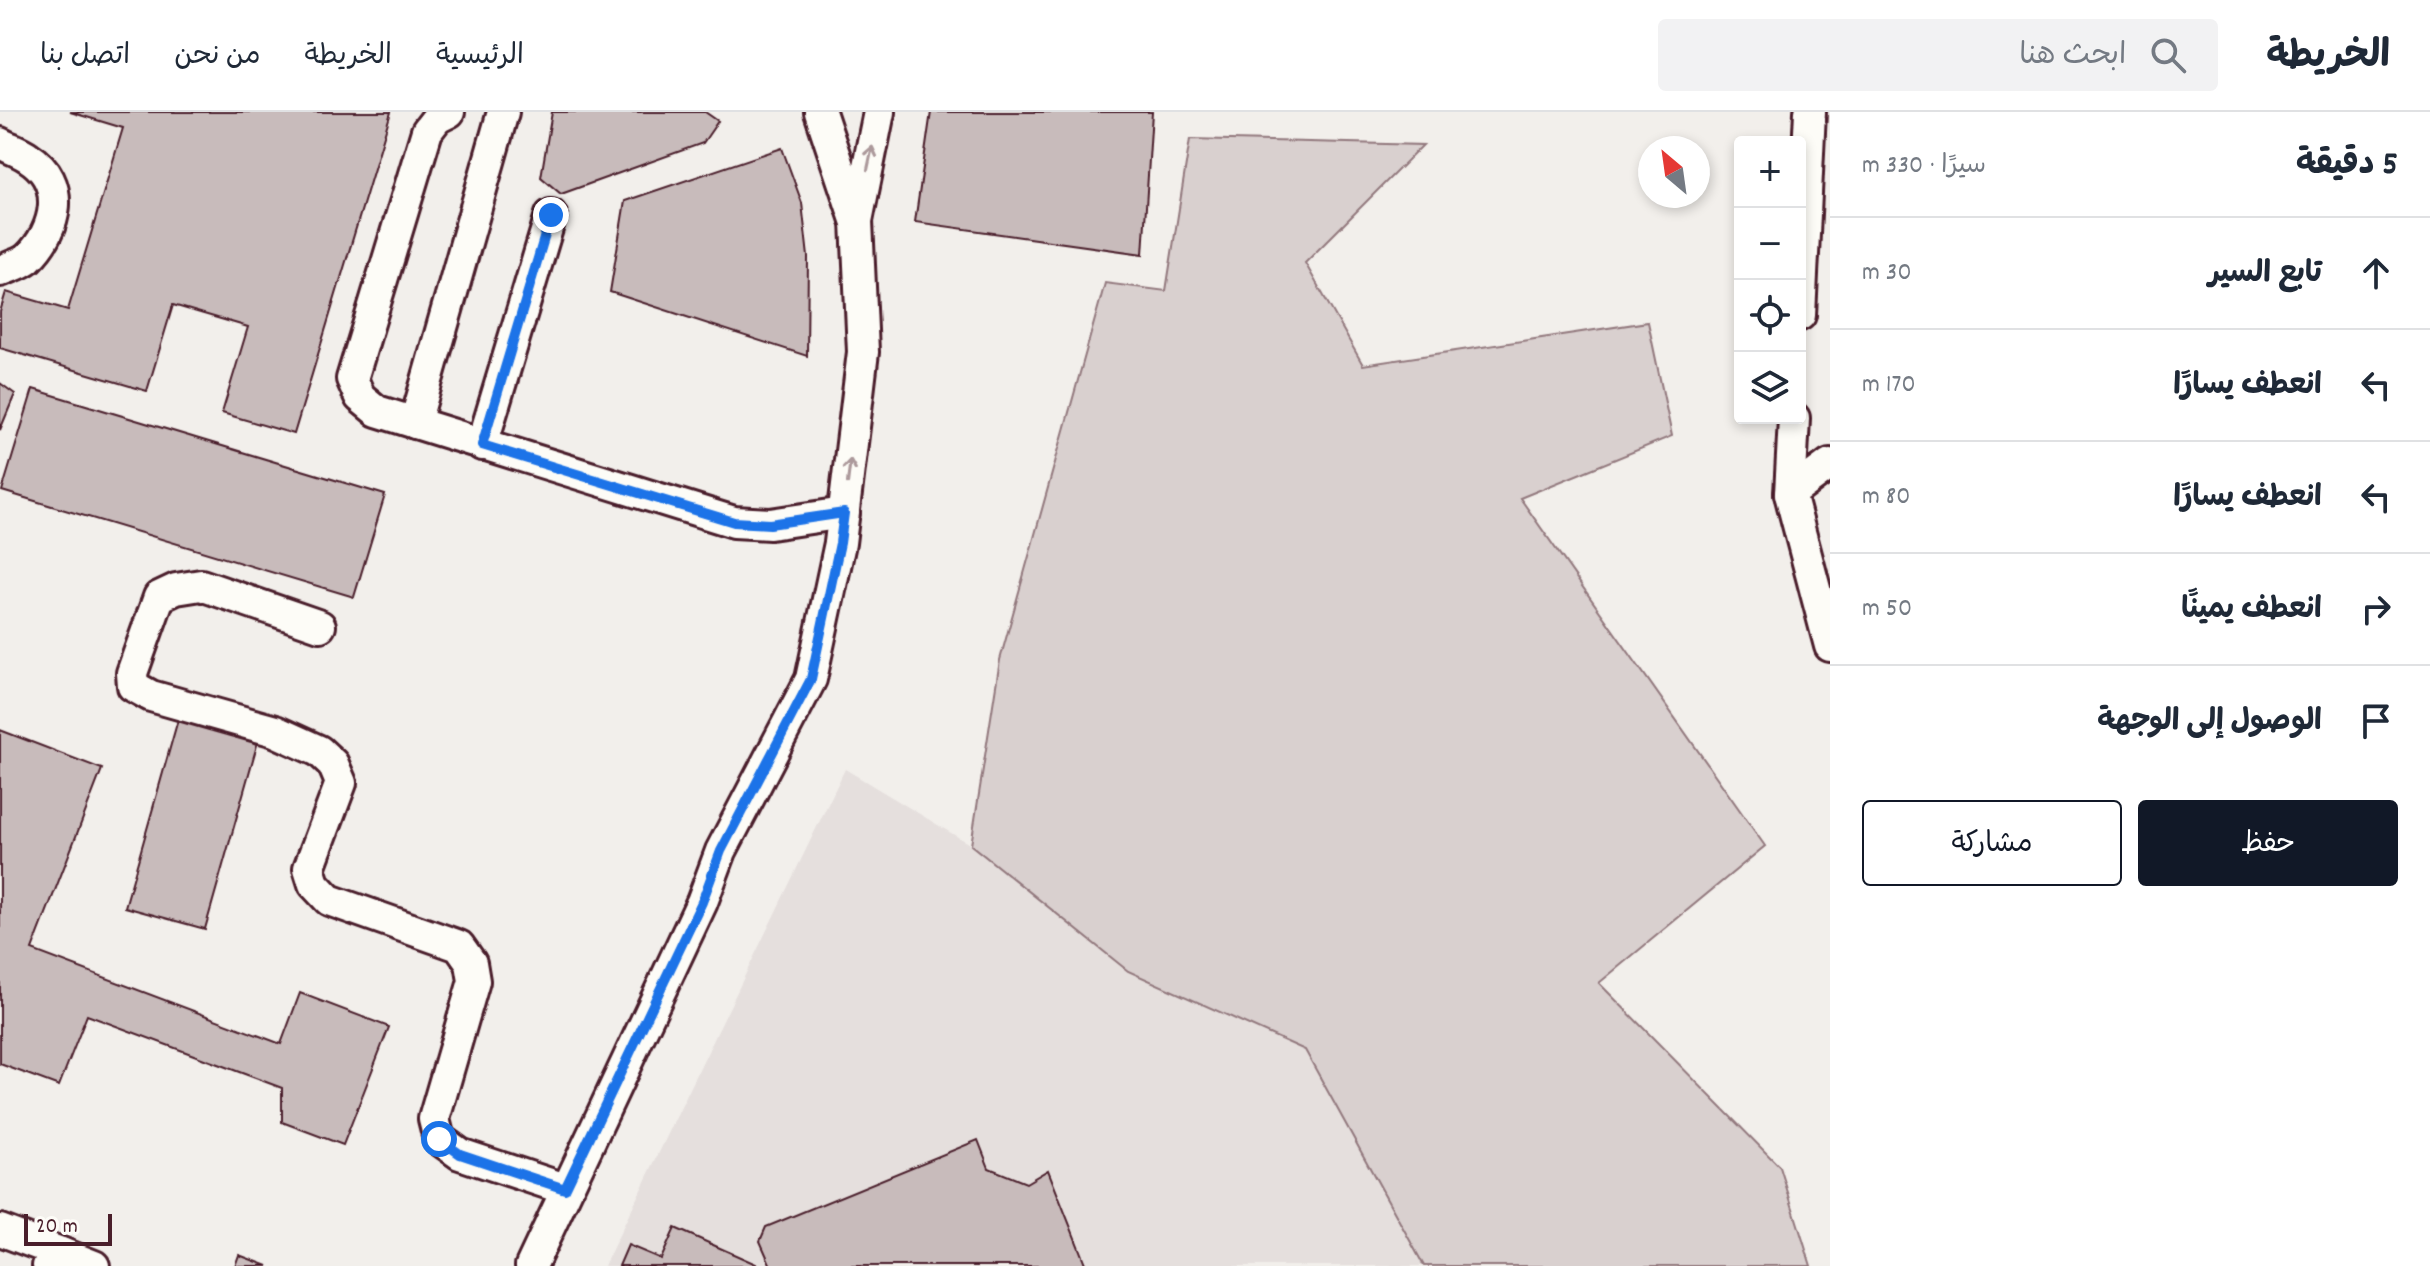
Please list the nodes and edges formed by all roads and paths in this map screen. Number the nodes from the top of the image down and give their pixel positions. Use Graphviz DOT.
graph roads {
  1 [pos="449,112"];
  2 [pos="503,112"];
  3 [pos="820,112"];
  4 [pos="879,112"];
  5 [pos="1810,126"];
  6 [pos="0,143"];
  7 [pos="1830,165"];
  8 [pos="551,215"];
  9 [pos="857,221"];
  10 [pos="0,271"];
  11 [pos="1802,280"];
  12 [pos="415,423"];
  13 [pos="1794,424"];
  14 [pos="482,445"];
  15 [pos="1830,464"];
  16 [pos="1790,494"];
  17 [pos="844,513"];
  18 [pos="320,626"];
  19 [pos="1830,646"];
  20 [pos="565,1189"];
  21 [pos="0,1230"];
  22 [pos="54,1260"];
  23 [pos="94,1266"];
  24 [pos="531,1266"];
  1 -- 12 [label="street"];
  2 -- 12 [label="street"];
  3 -- 9 [label="street"];
  9 -- 4 [label="street, one-way"];
  5 -- 7 [label="street"];
  5 -- 11 [label="street"];
  6 -- 10 [label="street"];
  8 -- 14 [label="street"];
  17 -- 9 [label="street, one-way"];
  12 -- 14 [label="street"];
  13 -- 16 [label="street"];
  14 -- 17 [label="street"];
  15 -- 16 [label="street"];
  16 -- 19 [label="street"];
  17 -- 20 [label="street"];
  18 -- 20 [label="street"];
  20 -- 24 [label="street"];
  21 -- 22 [label="street"];
  22 -- 23 [label="street"];
}
